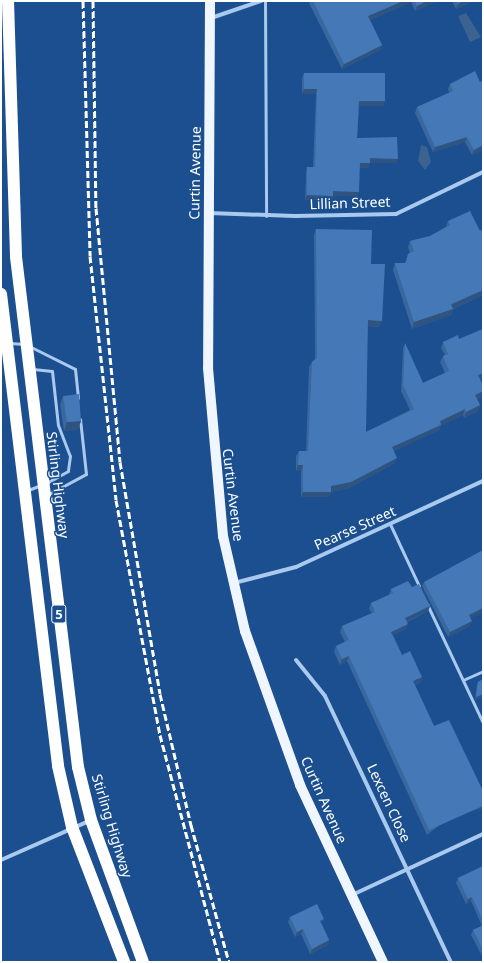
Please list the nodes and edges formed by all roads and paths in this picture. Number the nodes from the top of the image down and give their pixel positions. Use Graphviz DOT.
graph roads {
  1 [pos="8,1"];
  2 [pos="210,1"];
  3 [pos="261,1"];
  4 [pos="265,1"];
  5 [pos="210,18"];
  6 [pos="483,172"];
  7 [pos="208,213"];
  8 [pos="266,216"];
  9 [pos="1,294"];
  10 [pos="6,343"];
  11 [pos="25,344"];
  12 [pos="28,369"];
  13 [pos="79,406"];
  14 [pos="80,414"];
  15 [pos="483,481"];
  16 [pos="26,490"];
  17 [pos="43,491"];
  18 [pos="390,524"];
  19 [pos="232,584"];
  20 [pos="420,588"];
  21 [pos="423,595"];
  22 [pos="296,660"];
  23 [pos="483,671"];
  24 [pos="463,680"];
  25 [pos="483,723"];
  26 [pos="91,820"];
  27 [pos="72,827"];
  28 [pos="483,834"];
  29 [pos="1,860"];
  30 [pos="408,870"];
  31 [pos="352,896"];
  32 [pos="124,962"];
  33 [pos="143,962"];
  34 [pos="383,962"];
  35 [pos="451,962"];
  1 -- 11 [label="highway, Stirling Highway / 5"];
  2 -- 5 [label="main road, Curtin Avenue"];
  3 -- 5 [label="street"];
  4 -- 8 [label="lane"];
  5 -- 7 [label="main road, Curtin Avenue"];
  6 -- 8 [label="street, Lillian Street"];
  7 -- 8 [label="street, Lillian Street"];
  7 -- 19 [label="main road, Curtin Avenue"];
  9 -- 10 [label="highway, 5"];
  10 -- 11 [label="lane"];
  10 -- 16 [label="highway, 5"];
  11 -- 12 [label="highway, Stirling Highway / 5"];
  11 -- 13 [label="lane"];
  12 -- 17 [label="highway, Stirling Highway / 5"];
  12 -- 17 [label="lane"];
  14 -- 17 [label="lane"];
  15 -- 18 [label="street, Pearse Street"];
  16 -- 17 [label="lane"];
  16 -- 27 [label="highway, 5"];
  17 -- 26 [label="highway, Stirling Highway / 5"];
  18 -- 19 [label="street, Pearse Street"];
  18 -- 20 [label="lane"];
  19 -- 31 [label="main road, Curtin Avenue"];
  21 -- 24 [label="lane"];
  22 -- 30 [label="street, Lexcen Close"];
  23 -- 24 [label="lane"];
  24 -- 25 [label="lane"];
  26 -- 27 [label="street"];
  26 -- 33 [label="highway, Stirling Highway / 5"];
  27 -- 29 [label="street"];
  27 -- 32 [label="highway, 5"];
  28 -- 30 [label="street"];
  30 -- 31 [label="street"];
  30 -- 35 [label="street, Lexcen Close"];
  31 -- 34 [label="main road, Curtin Avenue"];
}
